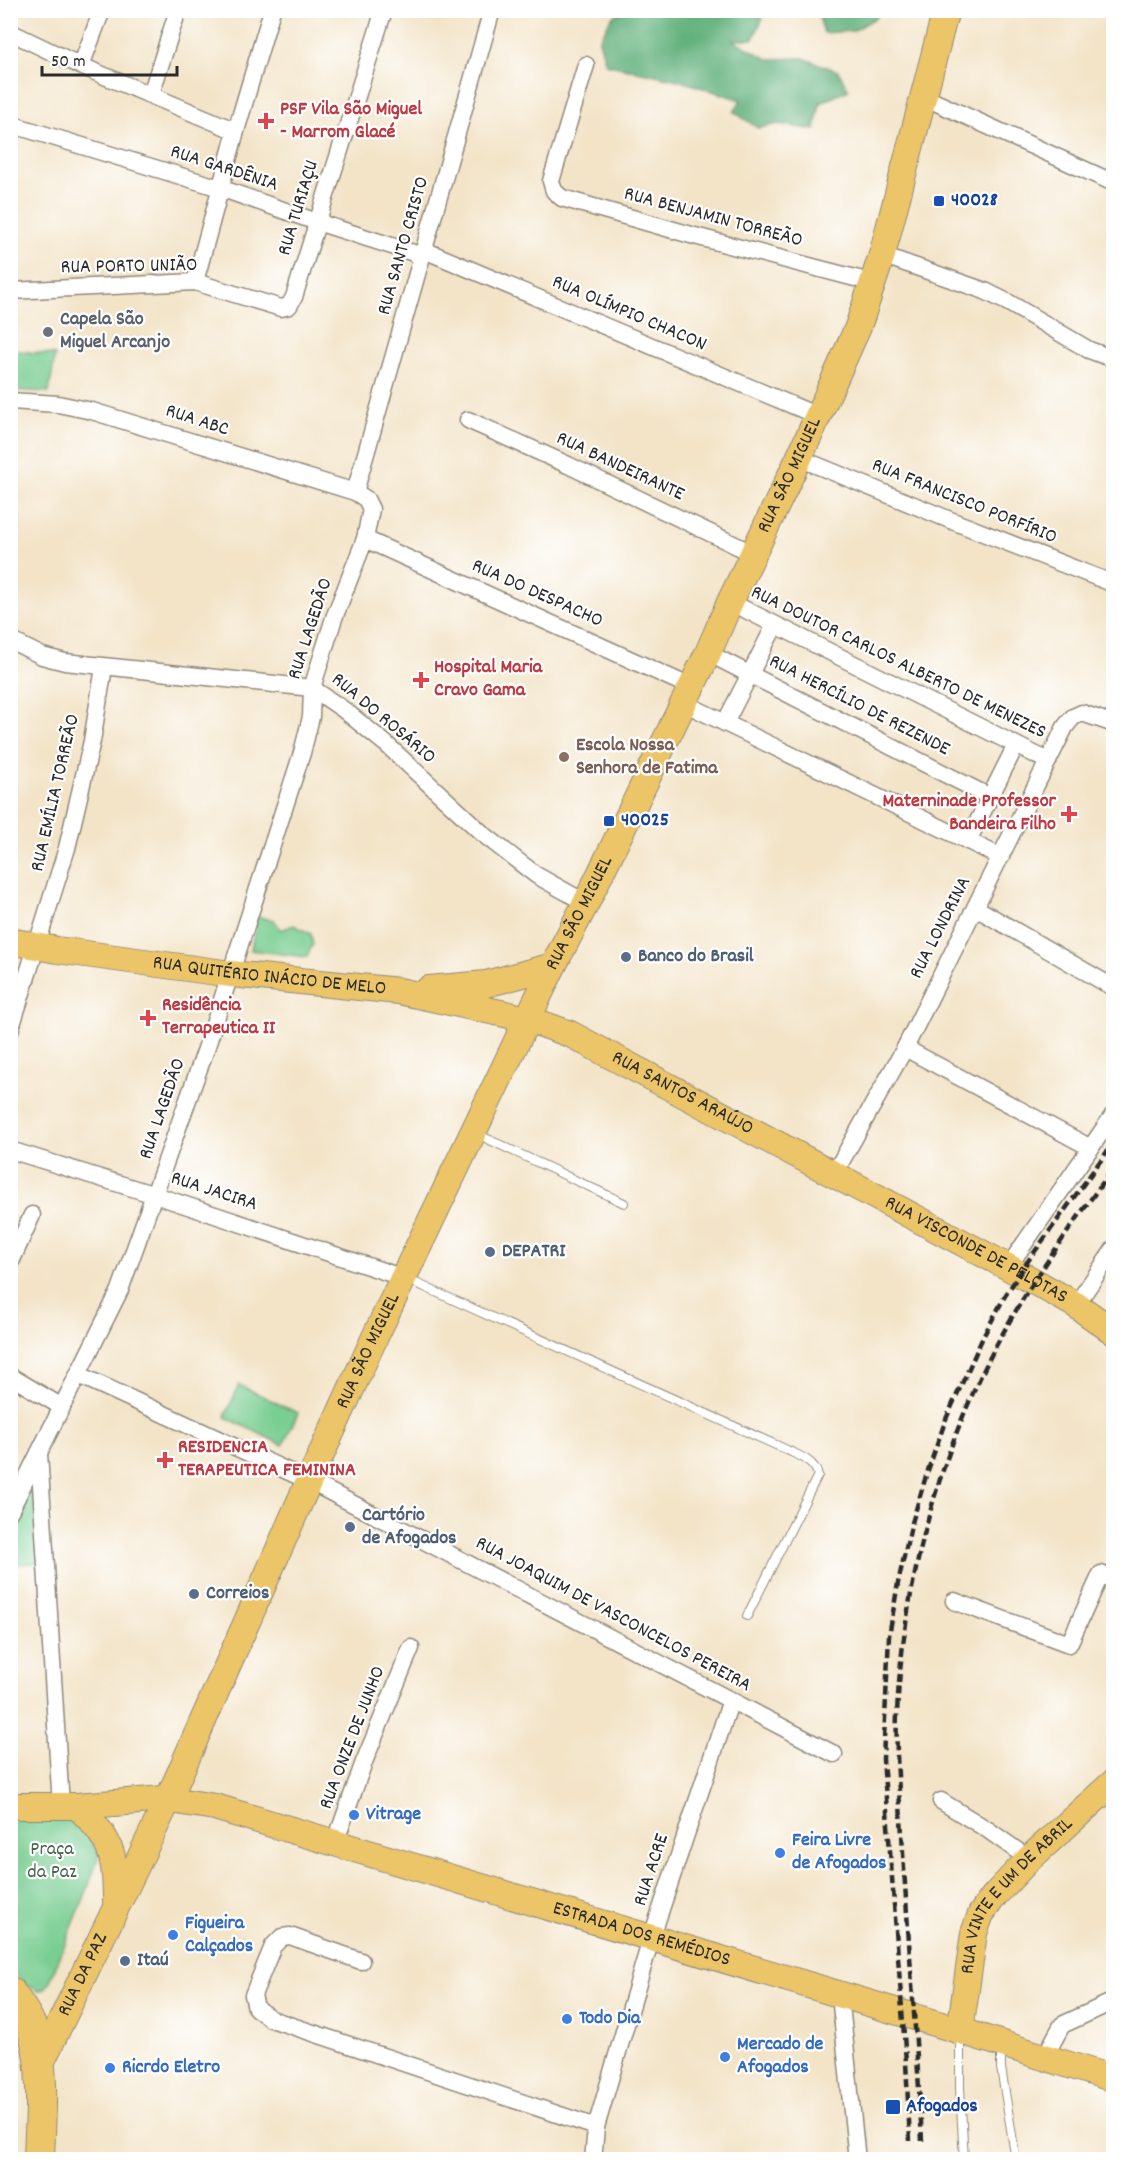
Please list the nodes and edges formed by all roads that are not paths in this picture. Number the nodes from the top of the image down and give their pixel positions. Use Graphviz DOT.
graph roads {
  1 [pos="102,10"];
  2 [pos="178,10"];
  3 [pos="272,10"];
  4 [pos="384,10"];
  5 [pos="492,10"];
  6 [pos="946,10"];
  7 [pos="10,32"];
  8 [pos="586,65"];
  9 [pos="81,66"];
  10 [pos="152,94"];
  11 [pos="924,98"];
  12 [pos="10,124"];
  13 [pos="236,131"];
  14 [pos="1113,183"];
  15 [pos="220,188"];
  16 [pos="316,222"];
  17 [pos="423,254"];
  18 [pos="882,255"];
  19 [pos="195,282"];
  20 [pos="874,283"];
  21 [pos="10,291"];
  22 [pos="281,308"];
  23 [pos="1113,359"];
  24 [pos="10,401"];
  25 [pos="818,416"];
  26 [pos="468,420"];
  27 [pos="800,458"];
  28 [pos="361,496"];
  29 [pos="365,540"];
  30 [pos="754,554"];
  31 [pos="1113,584"];
  32 [pos="729,602"];
  33 [pos="775,625"];
  34 [pos="10,640"];
  35 [pos="708,653"];
  36 [pos="104,667"];
  37 [pos="750,674"];
  38 [pos="312,688"];
  39 [pos="688,695"];
  40 [pos="725,723"];
  41 [pos="1113,724"];
  42 [pos="1016,745"];
  43 [pos="1048,761"];
  44 [pos="990,797"];
  45 [pos="968,841"];
  46 [pos="1000,857"];
  47 [pos="586,903"];
  48 [pos="976,908"];
  49 [pos="10,941"];
  50 [pos="38,947"];
  51 [pos="553,966"];
  52 [pos="231,974"];
  53 [pos="1113,988"];
  54 [pos="399,991"];
  55 [pos="528,1019"];
  56 [pos="10,1031"];
  57 [pos="905,1048"];
  58 [pos="1113,1114"];
  59 [pos="474,1132"];
  60 [pos="1091,1148"];
  61 [pos="10,1150"];
  62 [pos="834,1174"];
  63 [pos="155,1195"];
  64 [pos="624,1203"];
  65 [pos="32,1215"];
  66 [pos="1113,1250"];
  67 [pos="10,1264"];
  68 [pos="1008,1267"];
  69 [pos="404,1278"];
  70 [pos="1076,1305"];
  71 [pos="1113,1332"];
  72 [pos="79,1375"];
  73 [pos="10,1376"];
  74 [pos="62,1407"];
  75 [pos="39,1451"];
  76 [pos="309,1480"];
  77 [pos="10,1511"];
  78 [pos="1113,1580"];
  79 [pos="954,1601"];
  80 [pos="747,1616"];
  81 [pos="411,1648"];
  82 [pos="731,1700"];
  83 [pos="834,1754"];
  84 [pos="1113,1782"];
  85 [pos="168,1800"];
  86 [pos="941,1801"];
  87 [pos="10,1806"];
  88 [pos="69,1806"];
  89 [pos="335,1843"];
  90 [pos="1029,1858"];
  91 [pos="116,1904"];
  92 [pos="651,1939"];
  93 [pos="361,1961"];
  94 [pos="10,1992"];
  95 [pos="840,1995"];
  96 [pos="1113,2001"];
  97 [pos="960,2031"];
  98 [pos="1000,2044"];
  99 [pos="1044,2058"];
  100 [pos="40,2065"];
  101 [pos="1113,2079"];
  102 [pos="596,2127"];
  103 [pos="39,2160"];
  104 [pos="593,2160"];
  105 [pos="857,2160"];
  106 [pos="964,2160"];
  107 [pos="1016,2160"];
  1 -- 9 [label="street"];
  2 -- 10 [label="street"];
  3 -- 13 [label="street"];
  4 -- 16 [label="street, RUA TURIAÇU"];
  5 -- 17 [label="street, RUA SANTO CRISTO"];
  6 -- 11 [label="main road, RUA SÃO MIGUEL"];
  7 -- 9 [label="street"];
  8 -- 20 [label="street, RUA BENJAMIN TORREÃO"];
  9 -- 10 [label="street"];
  10 -- 13 [label="street"];
  11 -- 14 [label="street"];
  11 -- 18 [label="main road, RUA SÃO MIGUEL"];
  12 -- 15 [label="street, RUA GARDÊNIA"];
  13 -- 15 [label="street"];
  15 -- 16 [label="street, RUA GARDÊNIA"];
  15 -- 19 [label="street"];
  16 -- 17 [label="street, RUA GARDÊNIA"];
  16 -- 22 [label="street, RUA TURIAÇU"];
  17 -- 25 [label="street, RUA OLÍMPIO CHACON"];
  17 -- 28 [label="street, RUA SANTO CRISTO"];
  18 -- 20 [label="main road, RUA SÃO MIGUEL"];
  18 -- 23 [label="street"];
  19 -- 21 [label="street, RUA PORTO UNIÃO"];
  19 -- 22 [label="street, RUA PORTO UNIÃO"];
  20 -- 25 [label="main road, RUA SÃO MIGUEL"];
  24 -- 28 [label="street, RUA ABC"];
  25 -- 27 [label="main road, RUA SÃO MIGUEL"];
  26 -- 30 [label="street, RUA BANDEIRANTE"];
  27 -- 30 [label="main road, RUA SÃO MIGUEL"];
  27 -- 31 [label="street, RUA FRANCISCO PORFÍRIO"];
  28 -- 29 [label="street, RUA LAGEDÃO"];
  29 -- 38 [label="street, RUA LAGEDÃO"];
  29 -- 39 [label="street, RUA DO DESPACHO"];
  30 -- 32 [label="main road, RUA SÃO MIGUEL"];
  32 -- 33 [label="street, RUA DOUTOR CARLOS ALBERTO DE MENEZES"];
  32 -- 35 [label="main road, RUA SÃO MIGUEL"];
  33 -- 37 [label="street"];
  33 -- 42 [label="street, RUA DOUTOR CARLOS ALBERTO DE MENEZES"];
  34 -- 36 [label="street, RUA DO ROSÁRIO"];
  35 -- 37 [label="street, RUA HERCÍLIO DE REZENDE"];
  35 -- 39 [label="main road, RUA SÃO MIGUEL"];
  36 -- 38 [label="street, RUA DO ROSÁRIO"];
  36 -- 50 [label="street, RUA EMÍLIA TORREÃO"];
  37 -- 40 [label="street"];
  37 -- 44 [label="street, RUA HERCÍLIO DE REZENDE"];
  38 -- 47 [label="street, RUA DO ROSÁRIO"];
  38 -- 52 [label="street, RUA LAGEDÃO"];
  39 -- 40 [label="street, RUA DO DESPACHO"];
  39 -- 47 [label="main road, RUA SÃO MIGUEL"];
  40 -- 45 [label="street, RUA DO DESPACHO"];
  41 -- 43 [label="street, RUA LONDRINA"];
  42 -- 43 [label="street, RUA DOUTOR CARLOS ALBERTO DE MENEZES"];
  42 -- 44 [label="street"];
  43 -- 46 [label="street, RUA LONDRINA"];
  44 -- 45 [label="street"];
  45 -- 46 [label="street, RUA DO DESPACHO"];
  46 -- 48 [label="street, RUA LONDRINA"];
  47 -- 51 [label="main road, RUA SÃO MIGUEL"];
  48 -- 53 [label="street"];
  48 -- 57 [label="street, RUA LONDRINA"];
  49 -- 50 [label="main road, RUA QUITÉRIO INÁCIO DE MELO"];
  50 -- 52 [label="main road, RUA QUITÉRIO INÁCIO DE MELO"];
  50 -- 56 [label="street, RUA EMÍLIA TORREÃO"];
  51 -- 54 [label="main road"];
  51 -- 55 [label="main road, RUA SÃO MIGUEL"];
  52 -- 54 [label="main road, RUA QUITÉRIO INÁCIO DE MELO"];
  52 -- 63 [label="street, RUA LAGEDÃO"];
  54 -- 55 [label="main road, RUA QUITÉRIO INÁCIO DE MELO"];
  55 -- 59 [label="main road, RUA SÃO MIGUEL"];
  55 -- 62 [label="main road, RUA SANTOS ARAÚJO"];
  57 -- 60 [label="street"];
  57 -- 62 [label="street, RUA LONDRINA"];
  58 -- 60 [label="street"];
  59 -- 64 [label="lane"];
  59 -- 69 [label="main road, RUA SÃO MIGUEL"];
  60 -- 68 [label="street"];
  61 -- 63 [label="street, RUA JACIRA"];
  62 -- 68 [label="main road, RUA VISCONDE DE PELOTAS"];
  63 -- 69 [label="street, RUA JACIRA"];
  63 -- 72 [label="street, RUA LAGEDÃO"];
  65 -- 67 [label="street"];
  66 -- 70 [label="street"];
  68 -- 70 [label="main road, RUA VISCONDE DE PELOTAS"];
  69 -- 76 [label="main road, RUA SÃO MIGUEL"];
  69 -- 80 [label="lane"];
  70 -- 71 [label="main road, RUA VISCONDE DE PELOTAS"];
  72 -- 74 [label="street, RUA LAGEDÃO"];
  72 -- 76 [label="street, RUA JOAQUIM DE VASCONCELOS PEREIRA"];
  73 -- 74 [label="street"];
  74 -- 75 [label="street, RUA LAGEDÃO"];
  75 -- 77 [label="street, RUA LAGEDÃO"];
  75 -- 88 [label="street"];
  76 -- 82 [label="street, RUA JOAQUIM DE VASCONCELOS PEREIRA"];
  76 -- 85 [label="main road, RUA SÃO MIGUEL"];
  78 -- 79 [label="street"];
  81 -- 89 [label="street, RUA ONZE DE JUNHO"];
  82 -- 83 [label="street, RUA JOAQUIM DE VASCONCELOS PEREIRA"];
  82 -- 92 [label="street, RUA ACRE"];
  84 -- 90 [label="main road, RUA VINTE E UM DE ABRIL"];
  85 -- 88 [label="main road"];
  85 -- 89 [label="main road, ESTRADA DOS REMÉDIOS"];
  85 -- 91 [label="main road, RUA DA PAZ"];
  86 -- 90 [label="street"];
  87 -- 88 [label="main road"];
  88 -- 91 [label="main road"];
  89 -- 92 [label="main road, ESTRADA DOS REMÉDIOS"];
  90 -- 97 [label="main road, RUA VINTE E UM DE ABRIL"];
  91 -- 100 [label="main road, RUA DA PAZ"];
  92 -- 95 [label="main road, ESTRADA DOS REMÉDIOS"];
  92 -- 102 [label="street, RUA ACRE"];
  93 -- 102 [label="street"];
  94 -- 100 [label="highway"];
  95 -- 97 [label="main road, ESTRADA DOS REMÉDIOS"];
  95 -- 105 [label="street"];
  96 -- 99 [label="street"];
  97 -- 98 [label="main road, ESTRADA DOS REMÉDIOS"];
  97 -- 106 [label="lane"];
  98 -- 99 [label="main road, ESTRADA DOS REMÉDIOS"];
  98 -- 107 [label="lane"];
  99 -- 101 [label="main road, ESTRADA DOS REMÉDIOS"];
  100 -- 103 [label="highway, RUA DA PAZ"];
  102 -- 104 [label="street, RUA ACRE"];
}
